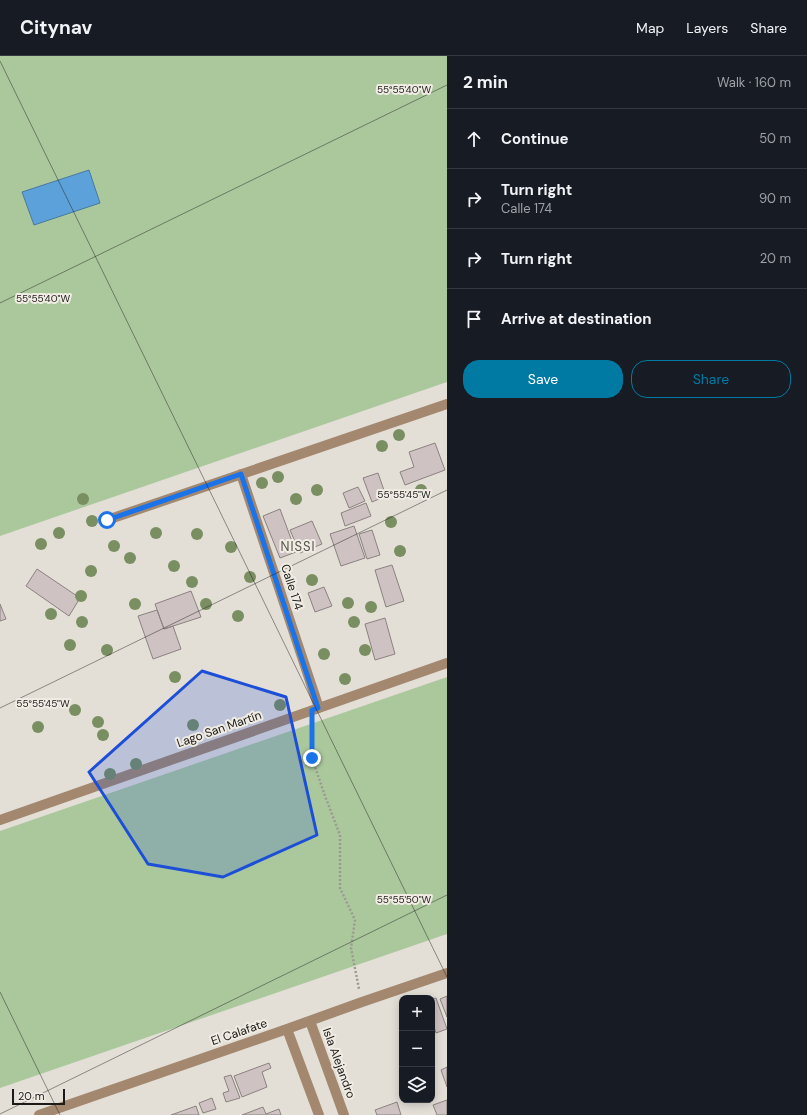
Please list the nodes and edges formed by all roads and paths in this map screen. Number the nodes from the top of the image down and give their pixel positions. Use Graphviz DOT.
graph roads {
  1 [pos="447,404"];
  2 [pos="241,474"];
  3 [pos="107,520"];
  4 [pos="447,663"];
  5 [pos="315,709"];
  6 [pos="0,820"];
  7 [pos="447,973"];
  8 [pos="362,1002"];
  9 [pos="310,1021"];
  10 [pos="287,1029"];
  11 [pos="39,1115"];
  12 [pos="319,1115"];
  13 [pos="344,1115"];
  1 -- 2 [label="street"];
  2 -- 3 [label="street"];
  2 -- 5 [label="street, Calle 174"];
  4 -- 5 [label="street, Lago San Martín"];
  5 -- 6 [label="street, Lago San Martín"];
  5 -- 8 [label="path"];
  7 -- 8 [label="street, El Calafate"];
  8 -- 9 [label="street, El Calafate"];
  9 -- 10 [label="street, El Calafate"];
  9 -- 13 [label="street, Isla Alejandro"];
  10 -- 11 [label="street, El Calafate"];
  10 -- 12 [label="street"];
}
